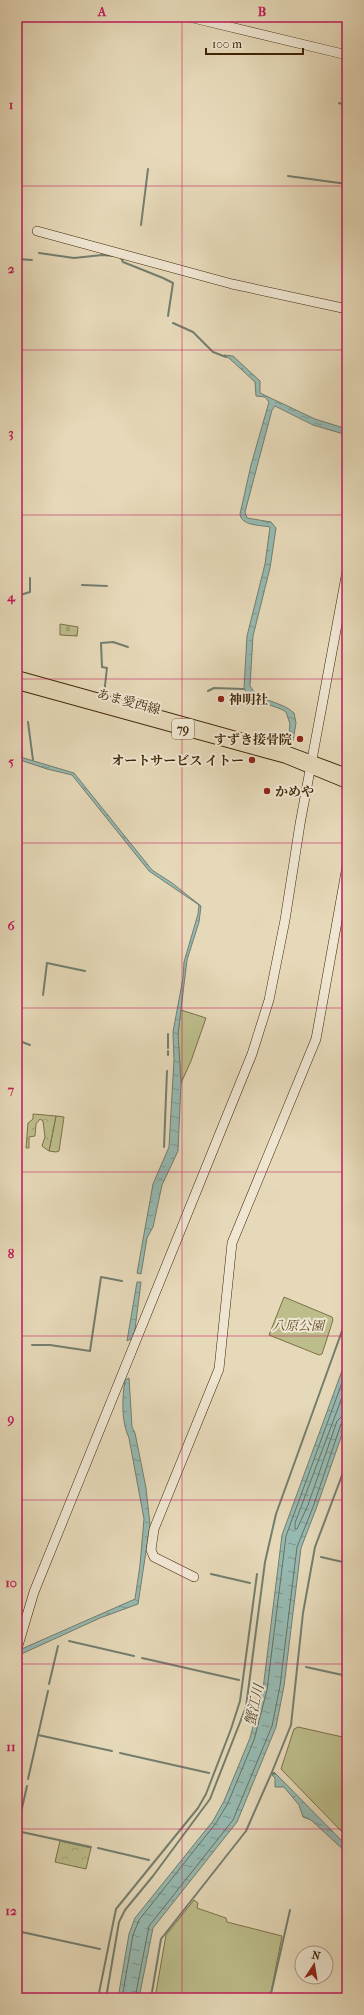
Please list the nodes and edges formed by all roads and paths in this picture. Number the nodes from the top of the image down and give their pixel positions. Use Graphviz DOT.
graph roads {
  1 [pos="189,17"];
  2 [pos="347,55"];
  3 [pos="37,231"];
  4 [pos="347,309"];
  5 [pos="347,571"];
  6 [pos="17,676"];
  7 [pos="17,684"];
  8 [pos="312,764"];
  9 [pos="347,774"];
  10 [pos="347,783"];
  11 [pos="347,866"];
  12 [pos="194,1577"];
  13 [pos="17,1649"];
  1 -- 2 [label="street"];
  3 -- 4 [label="street"];
  5 -- 8 [label="street"];
  6 -- 8 [label="main road, あま愛西線 / 79"];
  7 -- 8 [label="main road, あま愛西線 / 79"];
  8 -- 9 [label="main road, あま愛西線 / 79"];
  8 -- 10 [label="main road, あま愛西線 / 79"];
  8 -- 13 [label="street"];
  11 -- 12 [label="street"];
}
